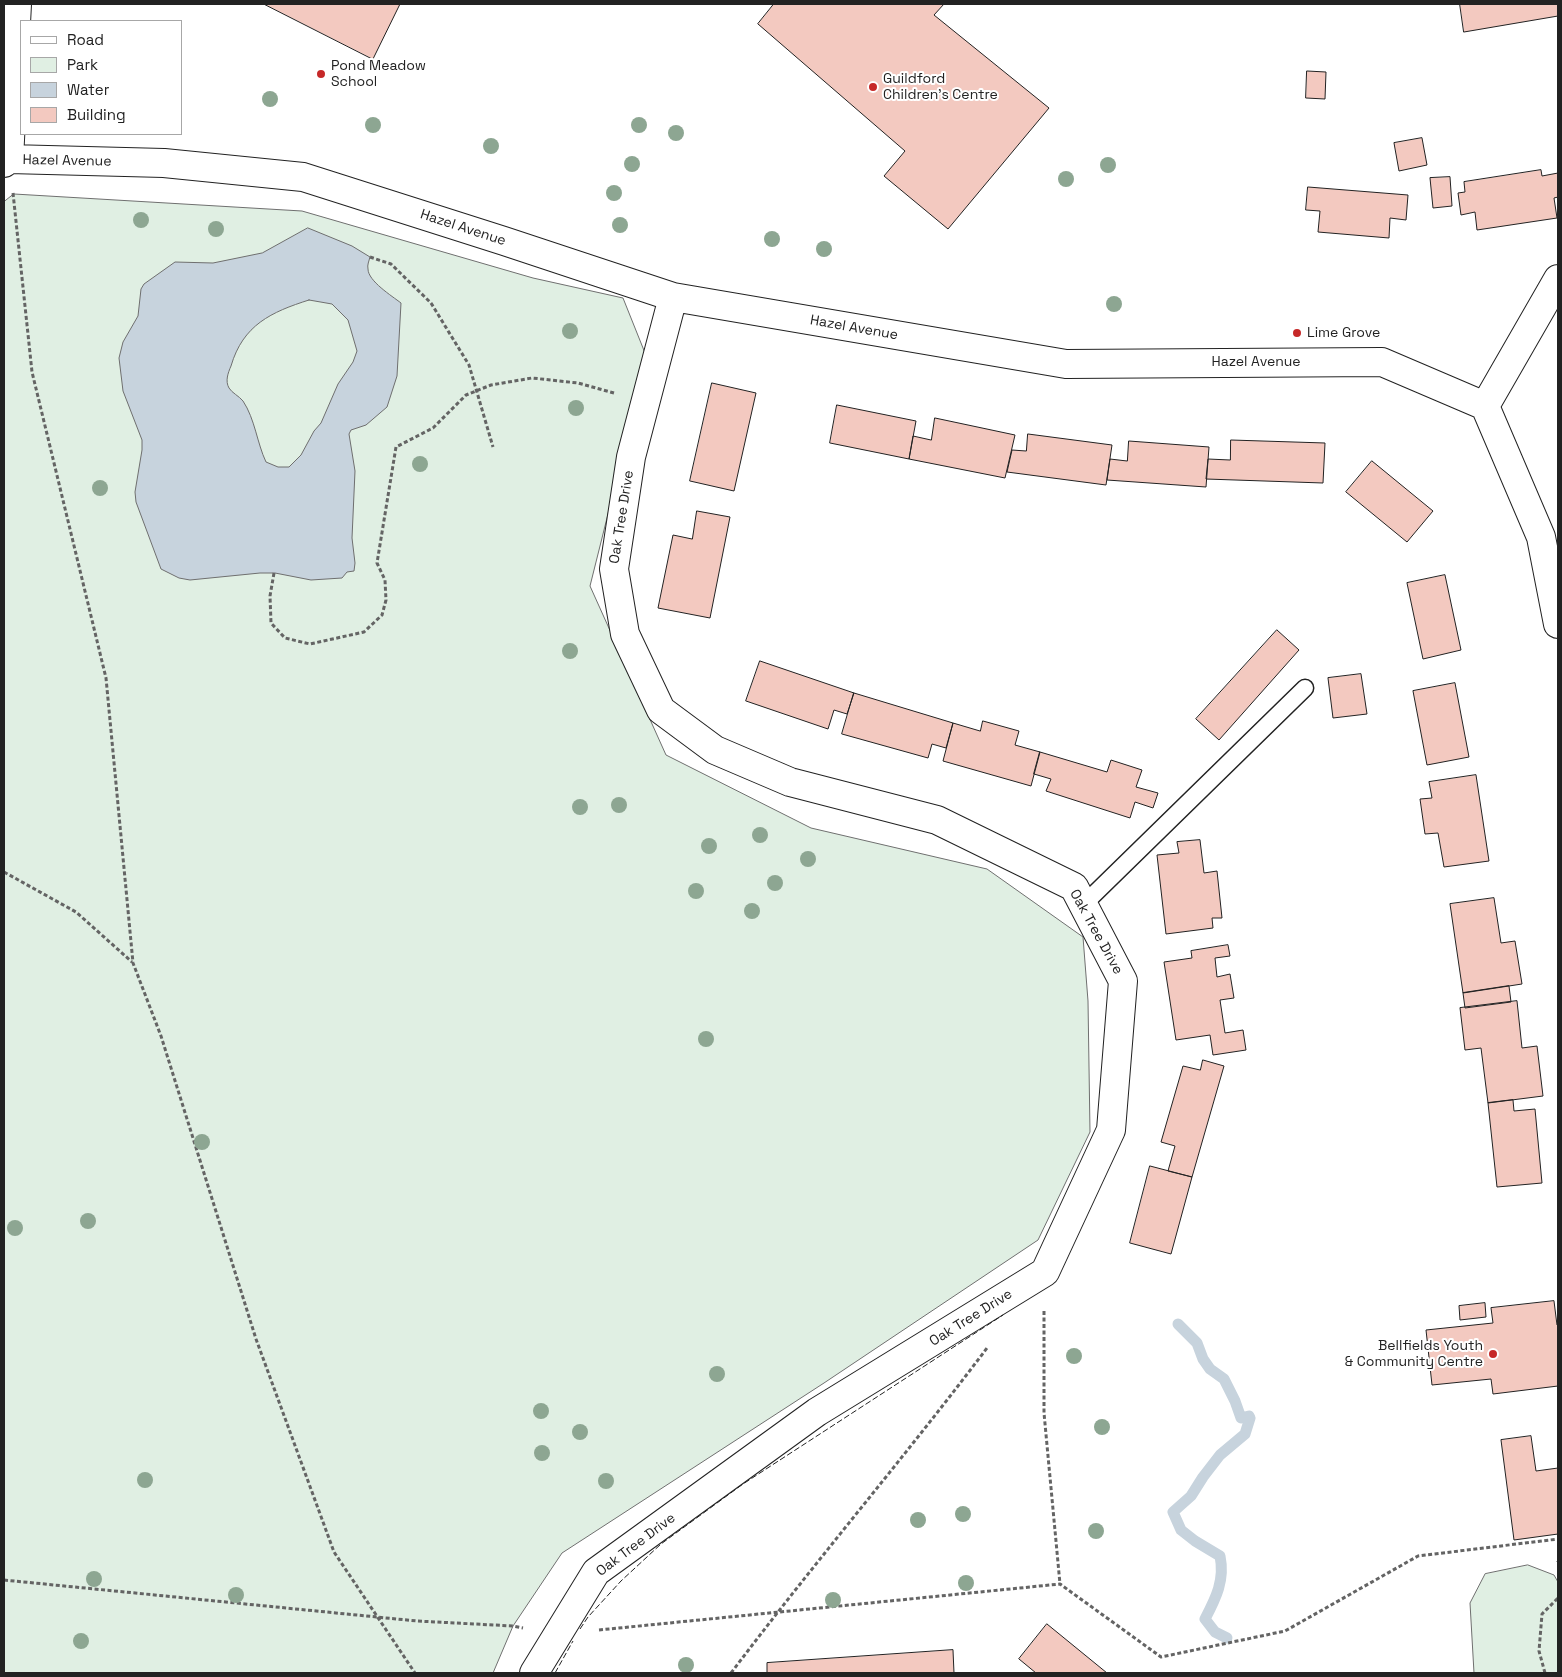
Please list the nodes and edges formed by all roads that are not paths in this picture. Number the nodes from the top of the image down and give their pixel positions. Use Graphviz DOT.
graph roads {
  1 [pos="18,4"];
  2 [pos="6,161"];
  3 [pos="1558,279"];
  4 [pos="674,297"];
  5 [pos="1485,406"];
  6 [pos="1558,624"];
  7 [pos="1305,688"];
  8 [pos="1083,905"];
  9 [pos="534,1673"];
  1 -- 2 [label="street"];
  2 -- 4 [label="street, Hazel Avenue"];
  3 -- 5 [label="street"];
  4 -- 5 [label="street, Hazel Avenue"];
  4 -- 8 [label="street, Oak Tree Drive"];
  5 -- 6 [label="street"];
  7 -- 8 [label="lane"];
  8 -- 9 [label="street, Oak Tree Drive"];
}
